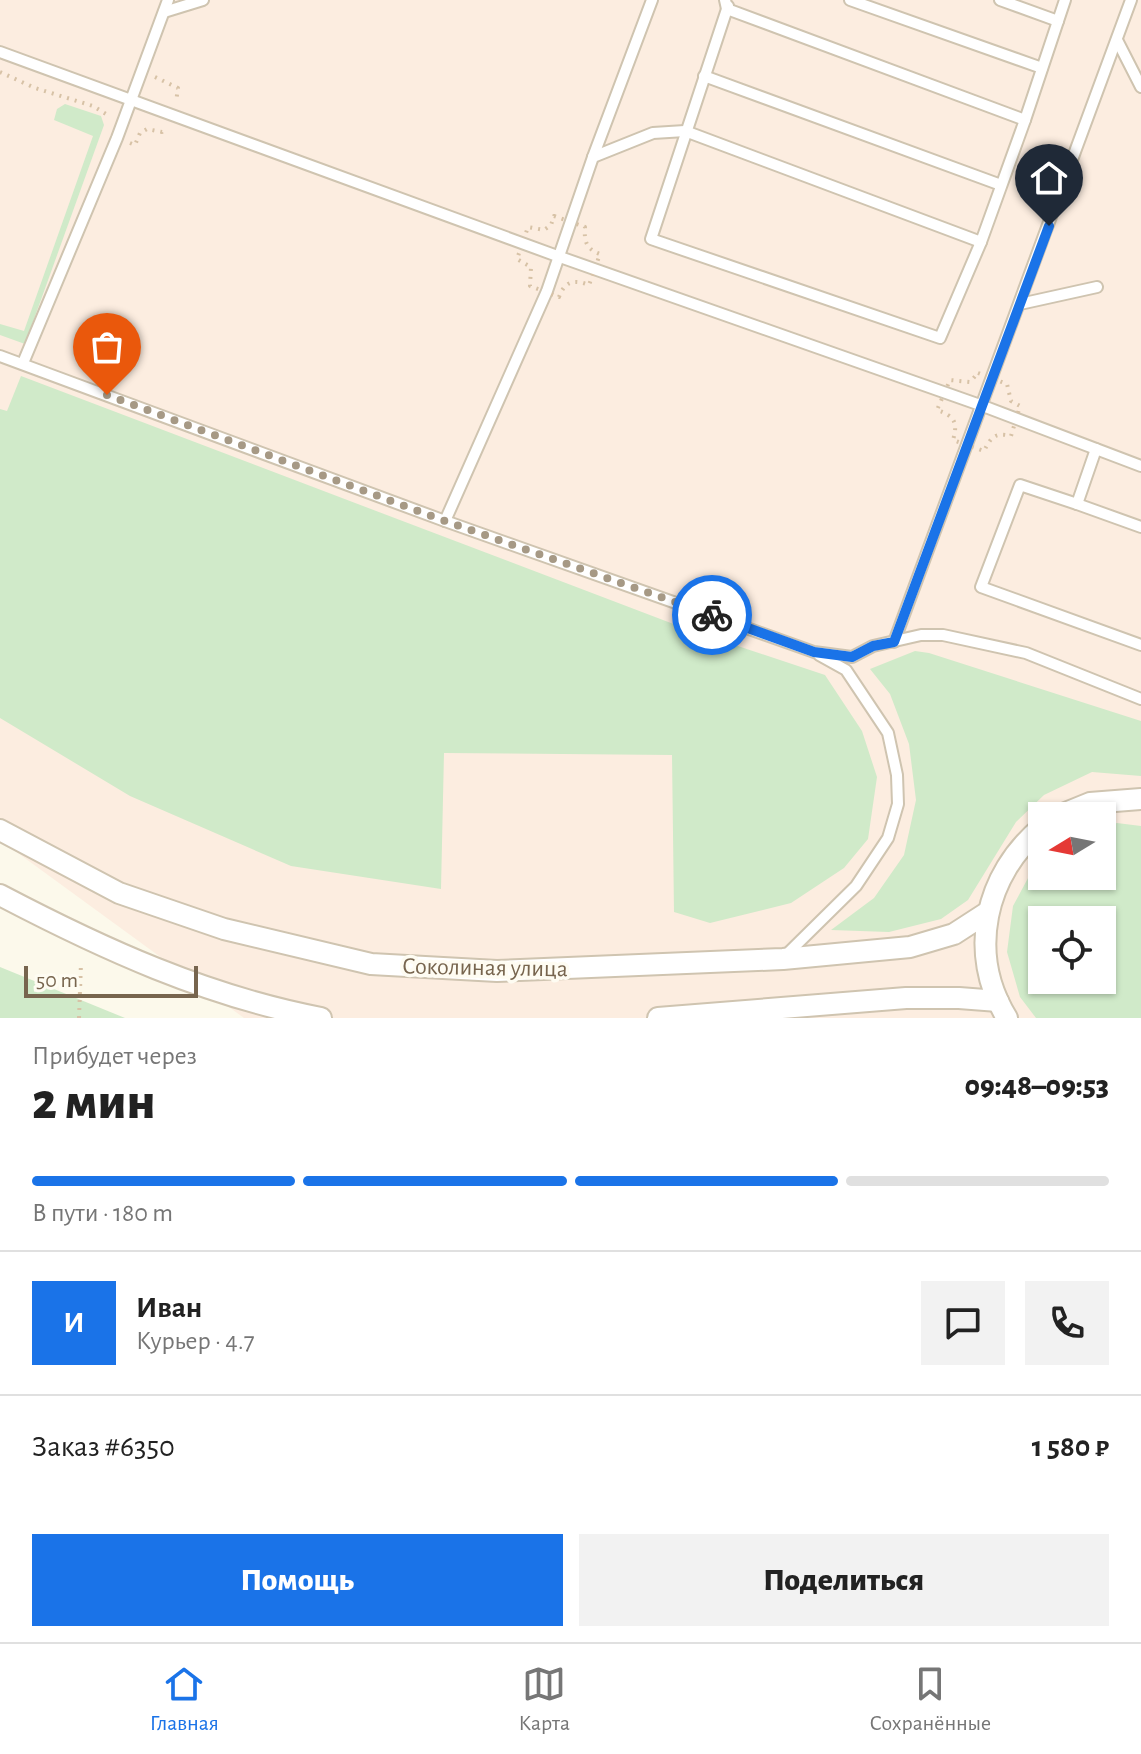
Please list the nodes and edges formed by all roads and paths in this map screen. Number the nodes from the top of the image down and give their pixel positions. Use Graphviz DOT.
graph roads {
  1 [pos="168,0"];
  2 [pos="203,0"];
  3 [pos="652,0"];
  4 [pos="850,0"];
  5 [pos="1000,0"];
  6 [pos="1065,0"];
  7 [pos="1131,0"];
  8 [pos="727,3"];
  9 [pos="164,12"];
  10 [pos="1058,21"];
  11 [pos="1117,40"];
  12 [pos="0,52"];
  13 [pos="1042,68"];
  14 [pos="0,72"];
  15 [pos="704,76"];
  16 [pos="1141,87"];
  17 [pos="131,100"];
  18 [pos="93,106"];
  19 [pos="1025,120"];
  20 [pos="685,131"];
  21 [pos="593,157"];
  22 [pos="1001,185"];
  23 [pos="981,242"];
  24 [pos="560,257"];
  25 [pos="1097,287"];
  26 [pos="1020,304"];
  27 [pos="0,356"];
  28 [pos="23,363"];
  29 [pos="983,406"];
  30 [pos="1096,449"];
  31 [pos="1141,466"];
  32 [pos="1077,504"];
  33 [pos="445,521"];
  34 [pos="1141,527"];
  35 [pos="894,642"];
  36 [pos="1141,645"];
  37 [pos="814,652"];
  38 [pos="1141,699"];
  39 [pos="1141,799"];
  40 [pos="1096,802"];
  41 [pos="0,830"];
  42 [pos="1028,839"];
  43 [pos="0,895"];
  44 [pos="988,912"];
  45 [pos="783,959"];
  46 [pos="81,963"];
  47 [pos="1002,1010"];
  48 [pos="79,1018"];
  49 [pos="321,1018"];
  50 [pos="658,1018"];
  1 -- 9 [label="lane"];
  2 -- 9 [label="lane"];
  3 -- 21 [label="lane"];
  4 -- 13 [label="lane"];
  5 -- 10 [label="lane"];
  6 -- 10 [label="lane"];
  7 -- 11 [label="lane"];
  8 -- 15 [label="lane"];
  8 -- 19 [label="lane"];
  9 -- 17 [label="lane"];
  10 -- 13 [label="lane"];
  11 -- 16 [label="lane"];
  11 -- 26 [label="lane"];
  12 -- 17 [label="lane"];
  13 -- 19 [label="lane"];
  14 -- 18 [label="path"];
  15 -- 20 [label="lane"];
  15 -- 22 [label="lane"];
  17 -- 24 [label="lane"];
  17 -- 28 [label="lane"];
  19 -- 22 [label="lane"];
  20 -- 21 [label="lane"];
  20 -- 23 [label="lane"];
  20 -- 23 [label="lane"];
  21 -- 24 [label="lane"];
  22 -- 23 [label="lane"];
  24 -- 29 [label="lane"];
  24 -- 33 [label="lane"];
  25 -- 26 [label="lane"];
  26 -- 29 [label="lane"];
  27 -- 28 [label="lane"];
  28 -- 33 [label="lane"];
  29 -- 30 [label="lane"];
  29 -- 35 [label="lane"];
  30 -- 31 [label="lane"];
  30 -- 32 [label="lane"];
  32 -- 34 [label="lane"];
  32 -- 36 [label="lane"];
  33 -- 37 [label="lane"];
  35 -- 37 [label="lane"];
  35 -- 38 [label="lane"];
  37 -- 45 [label="lane"];
  39 -- 40 [label="street"];
  41 -- 45 [label="street, Соколиная улица"];
  42 -- 44 [label="street"];
  43 -- 49 [label="street"];
  44 -- 45 [label="street, Соколиная улица"];
  44 -- 47 [label="street"];
  46 -- 48 [label="path"];
  47 -- 50 [label="street"];
}
